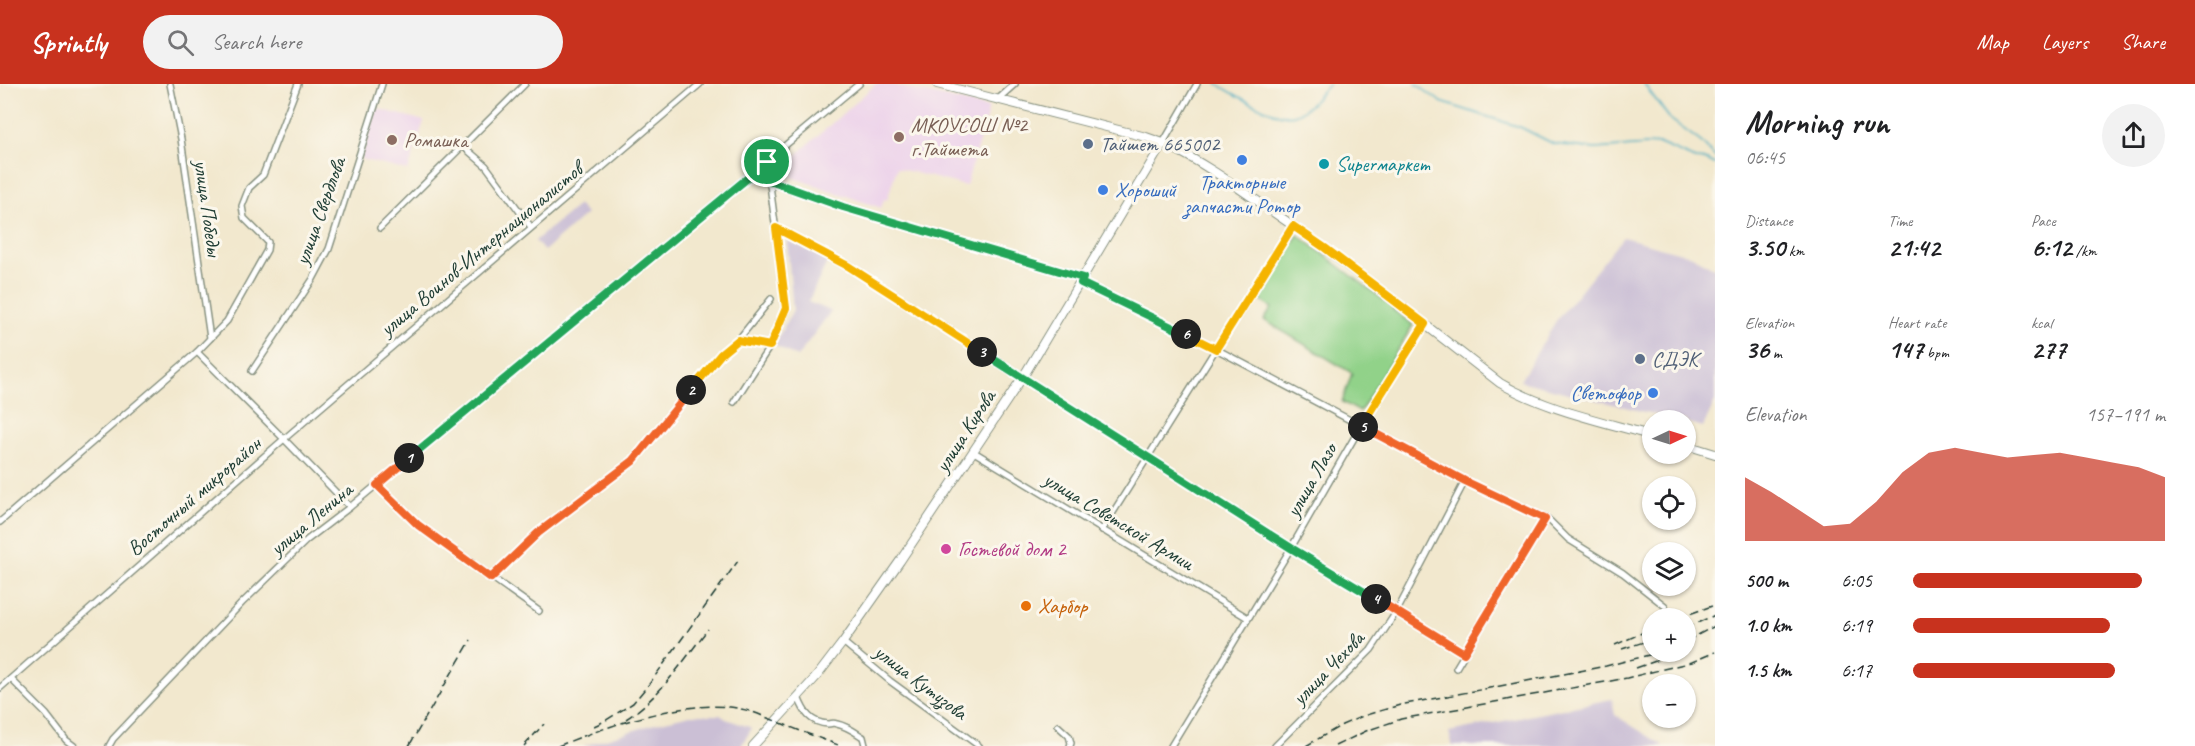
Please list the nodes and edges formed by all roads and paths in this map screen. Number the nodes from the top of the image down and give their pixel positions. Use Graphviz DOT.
graph roads {
  1 [pos="170,84"];
  2 [pos="298,84"];
  3 [pos="382,84"];
  4 [pos="525,84"];
  5 [pos="700,84"];
  6 [pos="860,84"];
  7 [pos="937,84"];
  8 [pos="1015,84"];
  9 [pos="1197,84"];
  10 [pos="997,100"];
  11 [pos="1163,143"];
  12 [pos="464,147"];
  13 [pos="767,162"];
  14 [pos="770,181"];
  15 [pos="1293,226"];
  16 [pos="531,227"];
  17 [pos="380,228"];
  18 [pos="776,228"];
  19 [pos="1082,280"];
  20 [pos="771,299"];
  21 [pos="1425,324"];
  22 [pos="210,338"];
  23 [pos="738,340"];
  24 [pos="770,346"];
  25 [pos="1216,349"];
  26 [pos="197,352"];
  27 [pos="252,371"];
  28 [pos="1022,378"];
  29 [pos="734,402"];
  30 [pos="1361,426"];
  31 [pos="1642,433"];
  32 [pos="284,439"];
  33 [pos="1696,449"];
  34 [pos="974,452"];
  35 [pos="1715,454"];
  36 [pos="1148,458"];
  37 [pos="1465,481"];
  38 [pos="377,485"];
  39 [pos="350,507"];
  40 [pos="1545,519"];
  41 [pos="0,522"];
  42 [pos="1102,530"];
  43 [pos="1291,548"];
  44 [pos="491,578"];
  45 [pos="1665,606"];
  46 [pos="539,611"];
  47 [pos="1397,611"];
  48 [pos="1248,618"];
  49 [pos="843,642"];
  50 [pos="1464,653"];
  51 [pos="1456,668"];
  52 [pos="11,679"];
  53 [pos="0,688"];
  54 [pos="798,697"];
  55 [pos="1058,726"];
  56 [pos="865,745"];
  57 [pos="74,746"];
  58 [pos="109,746"];
  59 [pos="753,746"];
  60 [pos="979,746"];
  61 [pos="1070,746"];
  62 [pos="1172,746"];
  63 [pos="1275,746"];
  1 -- 22 [label="street, улица Победы"];
  2 -- 22 [label="street, улица Свердлова"];
  3 -- 27 [label="street, улица Свердлова"];
  4 -- 12 [label="street"];
  5 -- 16 [label="street, улица Воинов-Интернационалистов"];
  6 -- 13 [label="street, улица Ленина"];
  7 -- 10 [label="main road"];
  8 -- 10 [label="street"];
  9 -- 11 [label="street, улица Кирова"];
  10 -- 11 [label="main road"];
  11 -- 15 [label="main road"];
  11 -- 19 [label="main road, улица Кирова"];
  12 -- 16 [label="street"];
  12 -- 17 [label="street"];
  13 -- 14 [label="street"];
  13 -- 38 [label="street, улица Ленина"];
  14 -- 18 [label="street"];
  14 -- 19 [label="street"];
  15 -- 21 [label="main road"];
  15 -- 25 [label="street"];
  16 -- 32 [label="street, улица Воинов-Интернационалистов"];
  18 -- 24 [label="street"];
  18 -- 28 [label="street"];
  19 -- 25 [label="street"];
  19 -- 28 [label="main road, улица Кирова"];
  20 -- 23 [label="street"];
  21 -- 30 [label="street, улица Лазо"];
  21 -- 31 [label="main road"];
  22 -- 26 [label="street, улица Свердлова"];
  23 -- 24 [label="street"];
  23 -- 44 [label="street"];
  24 -- 29 [label="street"];
  25 -- 30 [label="street"];
  25 -- 36 [label="street"];
  26 -- 32 [label="street, Восточный микрорайон"];
  26 -- 41 [label="street"];
  28 -- 34 [label="main road, улица Кирова"];
  28 -- 36 [label="street"];
  30 -- 37 [label="street"];
  30 -- 43 [label="street, улица Лазо"];
  32 -- 39 [label="street"];
  32 -- 52 [label="street, Восточный микрорайон"];
  33 -- 35 [label="main road"];
  34 -- 42 [label="street, улица Советской Армии"];
  34 -- 49 [label="main road, улица Кирова"];
  36 -- 42 [label="street"];
  36 -- 43 [label="street"];
  37 -- 40 [label="street"];
  37 -- 47 [label="street, улица Чехова"];
  38 -- 39 [label="street, улица Ленина"];
  38 -- 44 [label="street"];
  39 -- 58 [label="street, улица Ленина"];
  40 -- 45 [label="street"];
  40 -- 50 [label="street"];
  42 -- 48 [label="street, улица Советской Армии"];
  43 -- 47 [label="street"];
  43 -- 48 [label="street, улица Лазо"];
  44 -- 46 [label="street"];
  47 -- 50 [label="street"];
  47 -- 63 [label="street, улица Чехова"];
  48 -- 62 [label="street, улица Лазо"];
  49 -- 54 [label="main road, улица Кирова"];
  49 -- 60 [label="street, улица Кутузова"];
  50 -- 51 [label="street"];
  52 -- 53 [label="street, Восточный микрорайон"];
  52 -- 57 [label="street"];
  54 -- 56 [label="street"];
  54 -- 59 [label="main road, улица Кирова"];
  55 -- 61 [label="street"];
}
